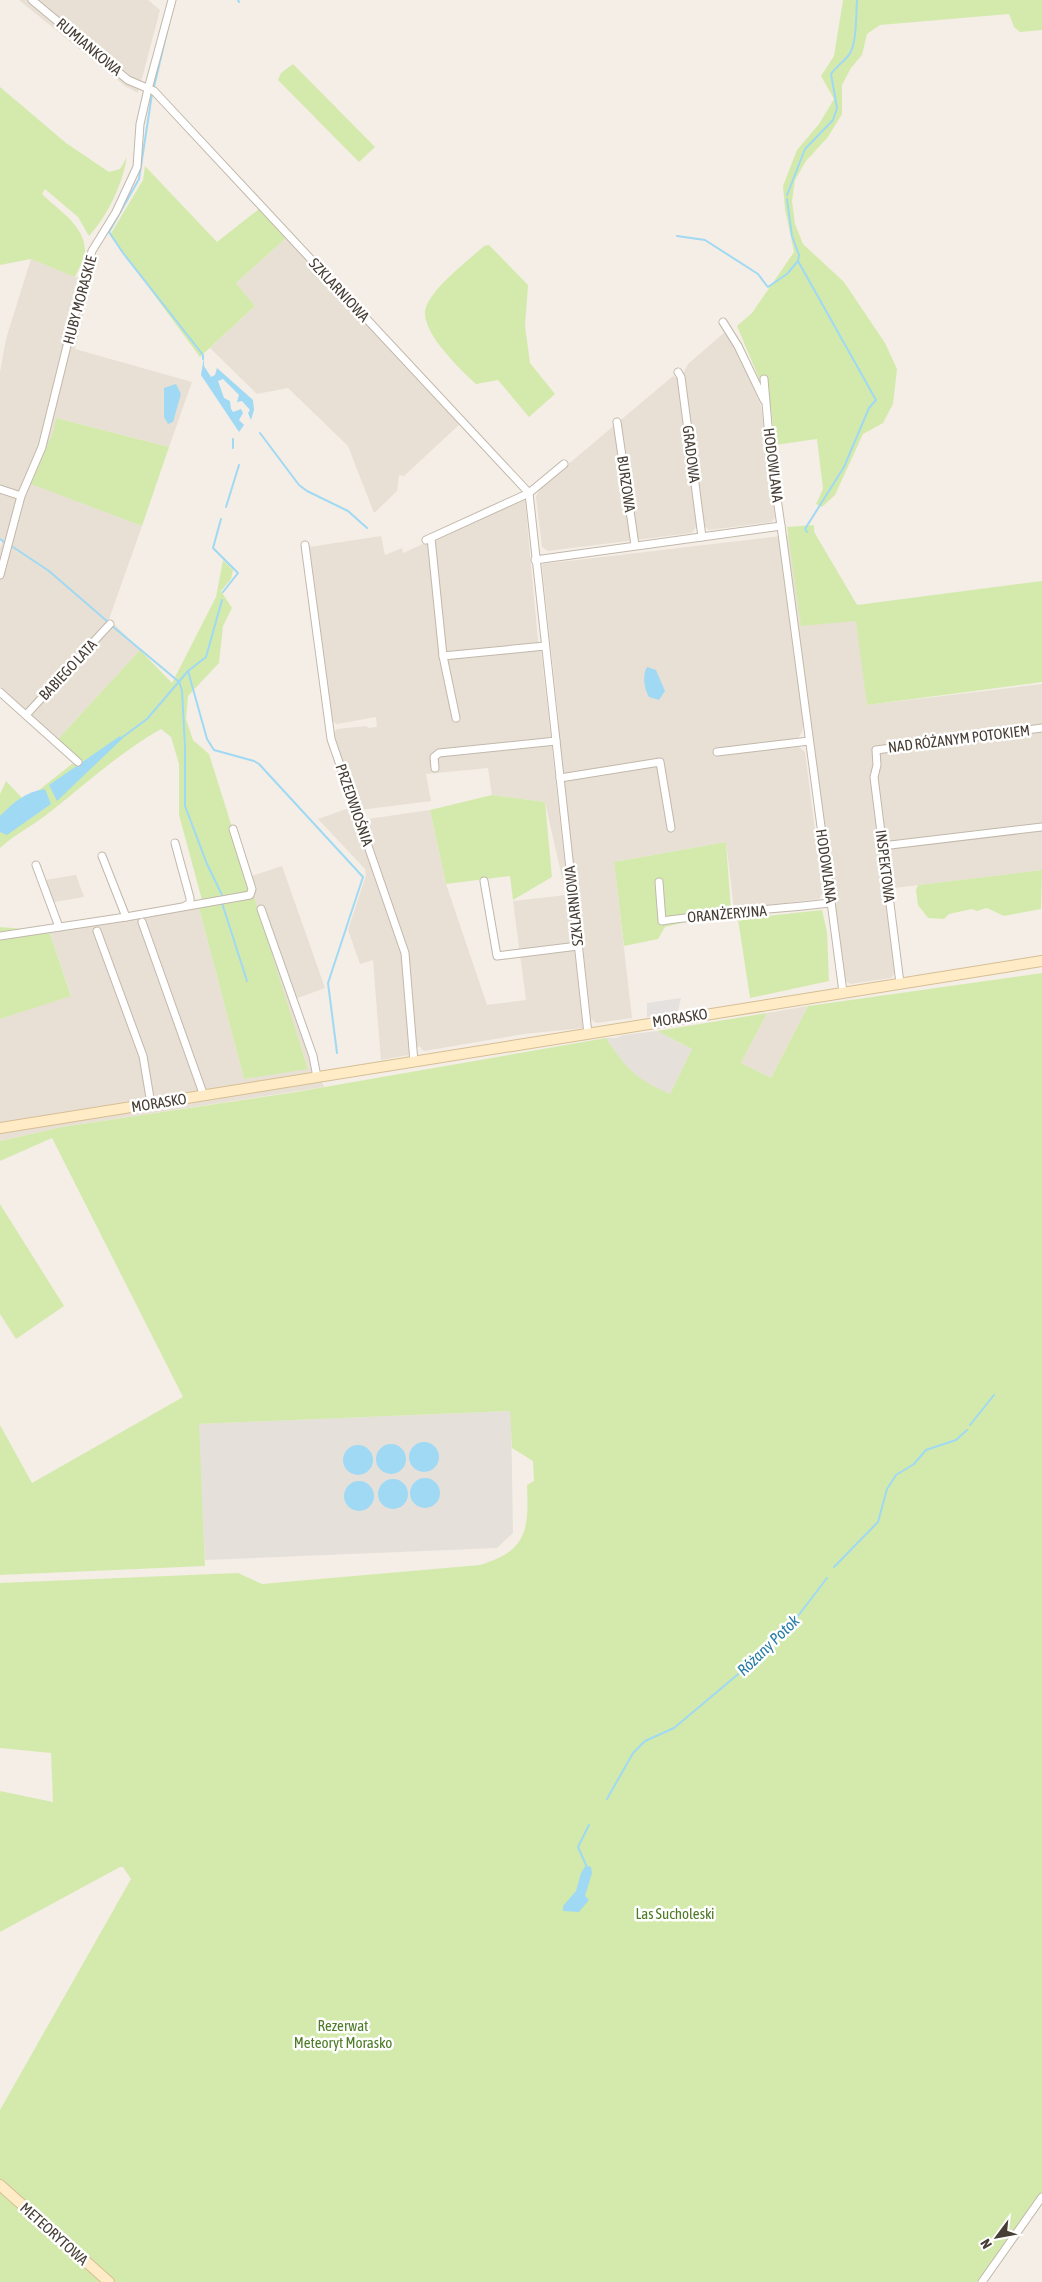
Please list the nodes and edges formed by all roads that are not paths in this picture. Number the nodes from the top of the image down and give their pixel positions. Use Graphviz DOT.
graph roads {
  1 [pos="32,0"];
  2 [pos="172,0"];
  3 [pos="148,88"];
  4 [pos="723,322"];
  5 [pos="678,372"];
  6 [pos="764,379"];
  7 [pos="766,405"];
  8 [pos="617,422"];
  9 [pos="564,464"];
  10 [pos="0,490"];
  11 [pos="529,493"];
  12 [pos="21,496"];
  13 [pos="782,526"];
  14 [pos="702,537"];
  15 [pos="305,545"];
  16 [pos="635,545"];
  17 [pos="535,560"];
  18 [pos="0,575"];
  19 [pos="110,624"];
  20 [pos="545,646"];
  21 [pos="443,656"];
  22 [pos="0,692"];
  23 [pos="26,716"];
  24 [pos="456,718"];
  25 [pos="1042,728"];
  26 [pos="556,741"];
  27 [pos="810,741"];
  28 [pos="876,750"];
  29 [pos="717,752"];
  30 [pos="78,762"];
  31 [pos="435,768"];
  32 [pos="560,778"];
  33 [pos="1042,827"];
  34 [pos="671,828"];
  35 [pos="233,829"];
  36 [pos="175,843"];
  37 [pos="882,846"];
  38 [pos="102,856"];
  39 [pos="36,865"];
  40 [pos="484,881"];
  41 [pos="660,882"];
  42 [pos="831,903"];
  43 [pos="185,906"];
  44 [pos="261,909"];
  45 [pos="126,917"];
  46 [pos="142,922"];
  47 [pos="59,927"];
  48 [pos="97,932"];
  49 [pos="0,936"];
  50 [pos="578,946"];
  51 [pos="1042,961"];
  52 [pos="900,982"];
  53 [pos="843,992"];
  54 [pos="588,1034"];
  55 [pos="414,1062"];
  56 [pos="317,1077"];
  57 [pos="204,1096"];
  58 [pos="151,1104"];
  59 [pos="0,1128"];
  60 [pos="0,2185"];
  61 [pos="1042,2197"];
  62 [pos="109,2282"];
  63 [pos="982,2282"];
  1 -- 3 [label="street, RUMIANKOWA"];
  2 -- 3 [label="street, HUBY MORASKIE"];
  3 -- 11 [label="street, SZKLARNIOWA"];
  3 -- 12 [label="street, HUBY MORASKIE"];
  4 -- 7 [label="street, HODOWLANA"];
  5 -- 14 [label="street, GRADOWA"];
  6 -- 7 [label="street, HODOWLANA"];
  7 -- 13 [label="street, HODOWLANA"];
  8 -- 16 [label="street, BURZOWA"];
  9 -- 11 [label="street"];
  10 -- 12 [label="street"];
  11 -- 17 [label="street, SZKLARNIOWA"];
  11 -- 21 [label="street"];
  12 -- 18 [label="street, HUBY MORASKIE"];
  13 -- 14 [label="street"];
  13 -- 27 [label="street, HODOWLANA"];
  14 -- 16 [label="street"];
  15 -- 55 [label="street, PRZEDWIOŚNIA"];
  16 -- 17 [label="street"];
  17 -- 20 [label="street, SZKLARNIOWA"];
  19 -- 23 [label="street, BABIEGO LATA"];
  20 -- 21 [label="street"];
  20 -- 26 [label="street, SZKLARNIOWA"];
  21 -- 24 [label="street"];
  22 -- 23 [label="street"];
  23 -- 30 [label="street"];
  25 -- 28 [label="street, NAD RÓŻANYM POTOKIEM"];
  26 -- 31 [label="street"];
  26 -- 32 [label="street, SZKLARNIOWA"];
  27 -- 29 [label="street"];
  27 -- 42 [label="street, HODOWLANA"];
  28 -- 37 [label="street, INSPEKTOWA"];
  32 -- 34 [label="street"];
  32 -- 50 [label="street, SZKLARNIOWA"];
  33 -- 37 [label="street"];
  35 -- 43 [label="street"];
  36 -- 43 [label="street"];
  37 -- 52 [label="street, INSPEKTOWA"];
  38 -- 45 [label="street"];
  39 -- 47 [label="street"];
  40 -- 50 [label="street"];
  41 -- 42 [label="street, ORANŻERYJNA"];
  42 -- 53 [label="street, HODOWLANA"];
  43 -- 45 [label="street"];
  44 -- 56 [label="street"];
  45 -- 47 [label="street"];
  46 -- 57 [label="street"];
  47 -- 49 [label="street"];
  48 -- 58 [label="street"];
  50 -- 54 [label="street, SZKLARNIOWA"];
  51 -- 52 [label="street, MORASKO"];
  52 -- 53 [label="street, MORASKO"];
  53 -- 54 [label="street, MORASKO"];
  54 -- 55 [label="street, MORASKO"];
  55 -- 56 [label="street, MORASKO"];
  56 -- 57 [label="street, MORASKO"];
  57 -- 58 [label="street, MORASKO"];
  58 -- 59 [label="street, MORASKO"];
  60 -- 62 [label="street, METEORYTOWA"];
  61 -- 63 [label="street"];
}
